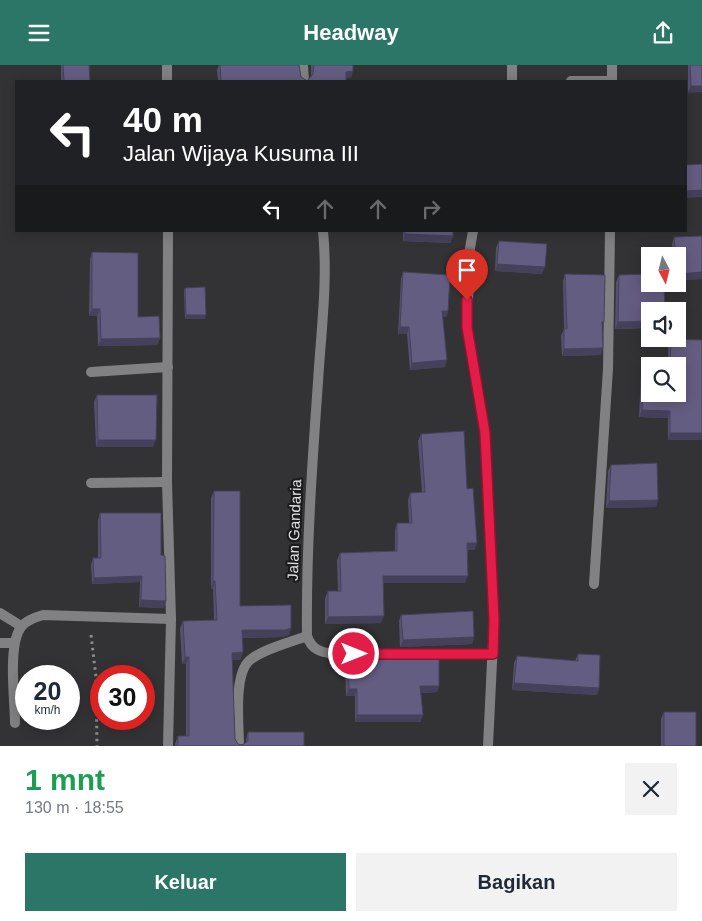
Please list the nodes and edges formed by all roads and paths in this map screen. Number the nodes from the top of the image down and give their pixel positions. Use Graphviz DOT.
graph roads {
  1 [pos="167,65"];
  2 [pos="303,65"];
  3 [pos="512,65"];
  4 [pos="612,65"];
  5 [pos="167,80"];
  6 [pos="304,80"];
  7 [pos="512,80"];
  8 [pos="612,80"];
  9 [pos="168,232"];
  10 [pos="323,232"];
  11 [pos="473,232"];
  12 [pos="610,232"];
  13 [pos="168,367"];
  14 [pos="91,372"];
  15 [pos="167,482"];
  16 [pos="91,483"];
  17 [pos="594,584"];
  18 [pos="0,613"];
  19 [pos="88,617"];
  20 [pos="171,619"];
  21 [pos="21,626"];
  22 [pos="307,636"];
  23 [pos="0,643"];
  24 [pos="14,643"];
  25 [pos="493,654"];
  26 [pos="15,723"];
  27 [pos="97,746"];
  28 [pos="168,746"];
  29 [pos="239,746"];
  30 [pos="488,746"];
  1 -- 5 [label="street"];
  2 -- 6 [label="street"];
  3 -- 7 [label="street"];
  4 -- 8 [label="street"];
  9 -- 13 [label="street"];
  10 -- 22 [label="street, Jalan Gandaria"];
  11 -- 25 [label="street"];
  12 -- 17 [label="street"];
  13 -- 14 [label="street"];
  13 -- 15 [label="street"];
  15 -- 16 [label="street"];
  15 -- 20 [label="street"];
  18 -- 21 [label="street"];
  19 -- 20 [label="street"];
  19 -- 21 [label="street"];
  19 -- 27 [label="path"];
  20 -- 28 [label="street"];
  21 -- 24 [label="street"];
  22 -- 25 [label="street"];
  22 -- 29 [label="street"];
  23 -- 24 [label="street"];
  24 -- 26 [label="street"];
  25 -- 30 [label="street"];
}
